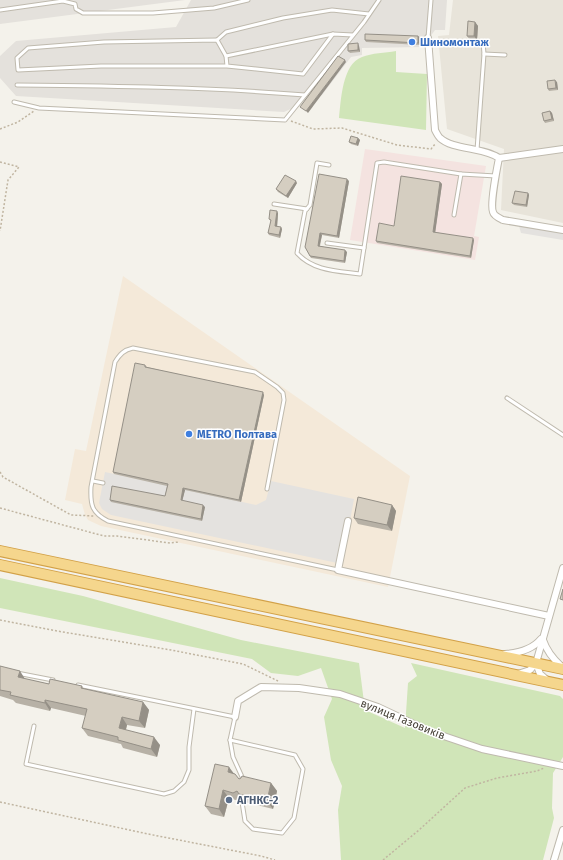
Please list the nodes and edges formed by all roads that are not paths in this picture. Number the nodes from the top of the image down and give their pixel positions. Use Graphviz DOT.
graph roads {
  1 [pos="248,0"];
  2 [pos="379,0"];
  3 [pos="431,0"];
  4 [pos="0,10"];
  5 [pos="369,14"];
  6 [pos="333,34"];
  7 [pos="353,35"];
  8 [pos="428,38"];
  9 [pos="217,40"];
  10 [pos="483,42"];
  11 [pos="484,54"];
  12 [pos="504,54"];
  13 [pos="226,56"];
  14 [pos="226,66"];
  15 [pos="17,85"];
  16 [pos="304,95"];
  17 [pos="14,102"];
  18 [pos="563,149"];
  19 [pos="477,150"];
  20 [pos="499,158"];
  21 [pos="329,165"];
  22 [pos="461,174"];
  23 [pos="496,176"];
  24 [pos="274,204"];
  25 [pos="307,209"];
  26 [pos="454,215"];
  27 [pos="563,230"];
  28 [pos="327,243"];
  29 [pos="364,248"];
  30 [pos="507,398"];
  31 [pos="563,435"];
  32 [pos="93,480"];
  33 [pos="103,483"];
  34 [pos="267,489"];
  35 [pos="348,521"];
  36 [pos="0,551"];
  37 [pos="0,565"];
  38 [pos="563,568"];
  39 [pos="338,570"];
  40 [pos="549,616"];
  41 [pos="542,638"];
  42 [pos="498,655"];
  43 [pos="536,663"];
  44 [pos="563,669"];
  45 [pos="16,672"];
  46 [pos="518,674"];
  47 [pos="54,680"];
  48 [pos="548,681"];
  49 [pos="70,683"];
  50 [pos="563,685"];
  51 [pos="194,709"];
  52 [pos="235,717"];
  53 [pos="34,726"];
  54 [pos="230,740"];
  55 [pos="563,766"];
  56 [pos="245,784"];
  57 [pos="242,802"];
  58 [pos="563,830"];
  59 [pos="554,860"];
  1 -- 4 [label="lane"];
  2 -- 5 [label="lane"];
  3 -- 8 [label="lane"];
  5 -- 7 [label="lane"];
  5 -- 9 [label="lane"];
  6 -- 7 [label="lane"];
  6 -- 13 [label="lane"];
  6 -- 14 [label="lane"];
  7 -- 16 [label="lane"];
  8 -- 19 [label="street"];
  9 -- 13 [label="lane"];
  9 -- 14 [label="lane"];
  10 -- 11 [label="lane"];
  11 -- 12 [label="lane"];
  11 -- 19 [label="lane"];
  13 -- 14 [label="lane"];
  15 -- 16 [label="lane"];
  16 -- 17 [label="lane"];
  18 -- 20 [label="street"];
  19 -- 20 [label="street"];
  20 -- 23 [label="street"];
  21 -- 25 [label="lane"];
  22 -- 23 [label="lane"];
  22 -- 26 [label="lane"];
  22 -- 29 [label="lane"];
  23 -- 27 [label="street"];
  24 -- 25 [label="lane"];
  25 -- 29 [label="lane"];
  28 -- 29 [label="lane"];
  30 -- 31 [label="lane"];
  32 -- 33 [label="lane"];
  32 -- 34 [label="lane"];
  32 -- 39 [label="lane"];
  35 -- 39 [label="street"];
  36 -- 42 [label="highway"];
  37 -- 46 [label="highway"];
  38 -- 40 [label="street"];
  39 -- 40 [label="street"];
  40 -- 41 [label="street"];
  41 -- 42 [label="street"];
  41 -- 43 [label="street"];
  41 -- 44 [label="street"];
  42 -- 43 [label="highway"];
  43 -- 44 [label="highway"];
  43 -- 46 [label="street"];
  43 -- 48 [label="street"];
  45 -- 47 [label="lane"];
  46 -- 48 [label="highway"];
  48 -- 50 [label="highway"];
  49 -- 51 [label="lane"];
  51 -- 52 [label="lane"];
  51 -- 53 [label="lane"];
  52 -- 54 [label="lane"];
  52 -- 55 [label="street, вулиця Газовиків"];
  54 -- 56 [label="lane"];
  54 -- 57 [label="lane"];
  58 -- 59 [label="street"];
}
